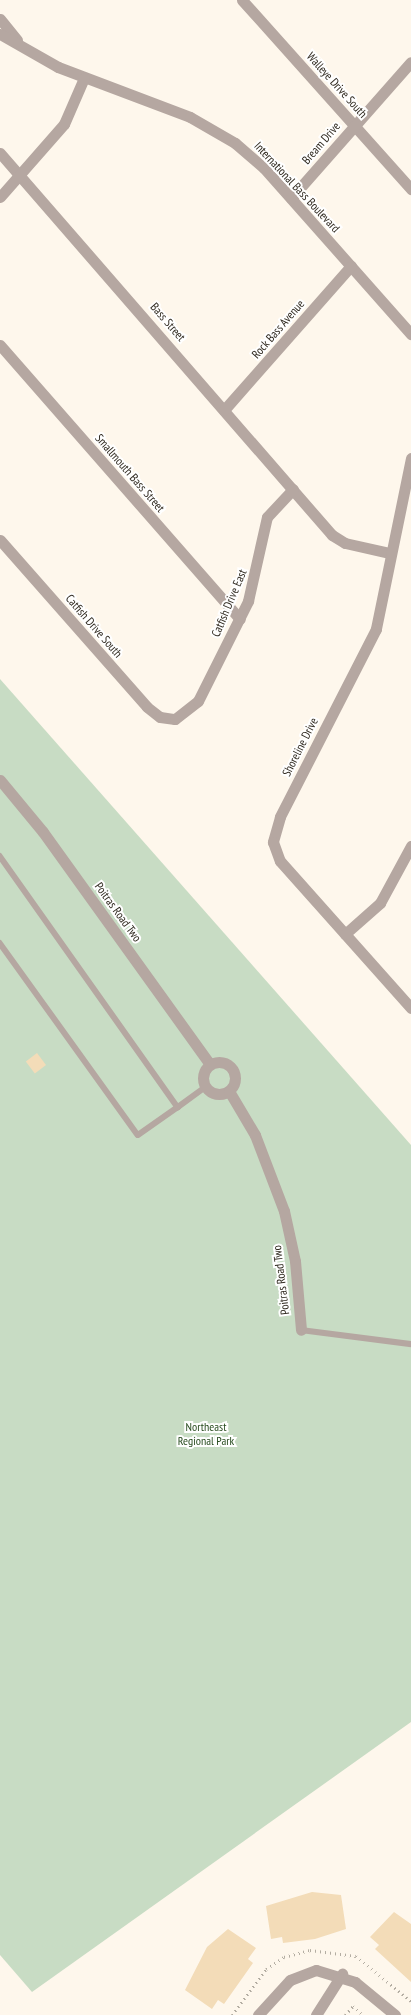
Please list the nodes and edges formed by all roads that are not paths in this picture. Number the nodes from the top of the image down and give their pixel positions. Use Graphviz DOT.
graph roads {
  1 [pos="242,0"];
  2 [pos="0,18"];
  3 [pos="0,34"];
  4 [pos="18,41"];
  5 [pos="411,62"];
  6 [pos="84,78"];
  7 [pos="355,125"];
  8 [pos="0,153"];
  9 [pos="20,175"];
  10 [pos="411,189"];
  11 [pos="0,197"];
  12 [pos="291,198"];
  13 [pos="352,266"];
  14 [pos="411,334"];
  15 [pos="0,345"];
  16 [pos="224,410"];
  17 [pos="411,458"];
  18 [pos="293,489"];
  19 [pos="0,540"];
  20 [pos="389,553"];
  21 [pos="240,619"];
  22 [pos="175,719"];
  23 [pos="0,780"];
  24 [pos="411,846"];
  25 [pos="0,856"];
  26 [pos="345,934"];
  27 [pos="0,943"];
  28 [pos="411,1008"];
  29 [pos="210,1064"];
  30 [pos="206,1087"];
  31 [pos="229,1091"];
  32 [pos="178,1107"];
  33 [pos="301,1330"];
  34 [pos="411,1344"];
  35 [pos="342,1974"];
  36 [pos="258,2015"];
  37 [pos="316,2015"];
  38 [pos="396,2015"];
  1 -- 7 [label="street, Walleye Drive South"];
  2 -- 4 [label="street"];
  3 -- 4 [label="street, International Bass Boulevard"];
  4 -- 6 [label="street, International Bass Boulevard"];
  5 -- 7 [label="street, Bream Drive"];
  6 -- 9 [label="street"];
  6 -- 12 [label="street, International Bass Boulevard"];
  7 -- 10 [label="street, Walleye Drive South"];
  7 -- 12 [label="street, Bream Drive"];
  8 -- 9 [label="street, Bass Street"];
  9 -- 11 [label="street"];
  9 -- 16 [label="street, Bass Street"];
  12 -- 13 [label="street, International Bass Boulevard"];
  13 -- 14 [label="street, International Bass Boulevard"];
  13 -- 16 [label="street, Rock Bass Avenue"];
  15 -- 21 [label="street, Smallmouth Bass Street"];
  16 -- 18 [label="street, Bass Street"];
  17 -- 20 [label="street, Shoreline Drive"];
  18 -- 20 [label="street, Bass Street"];
  18 -- 21 [label="street, Catfish Drive East"];
  19 -- 22 [label="street, Catfish Drive South"];
  20 -- 26 [label="street, Shoreline Drive"];
  21 -- 22 [label="street, Catfish Drive East"];
  23 -- 29 [label="street, Poitras Road Two"];
  24 -- 26 [label="street"];
  25 -- 32 [label="lane"];
  26 -- 28 [label="street, Shoreline Drive"];
  27 -- 32 [label="lane"];
  29 -- 30 [label="street"];
  29 -- 31 [label="street"];
  30 -- 31 [label="street"];
  30 -- 32 [label="lane"];
  31 -- 33 [label="street, Poitras Road Two"];
  33 -- 34 [label="lane"];
  35 -- 36 [label="street"];
  35 -- 37 [label="street"];
  35 -- 38 [label="street"];
}
